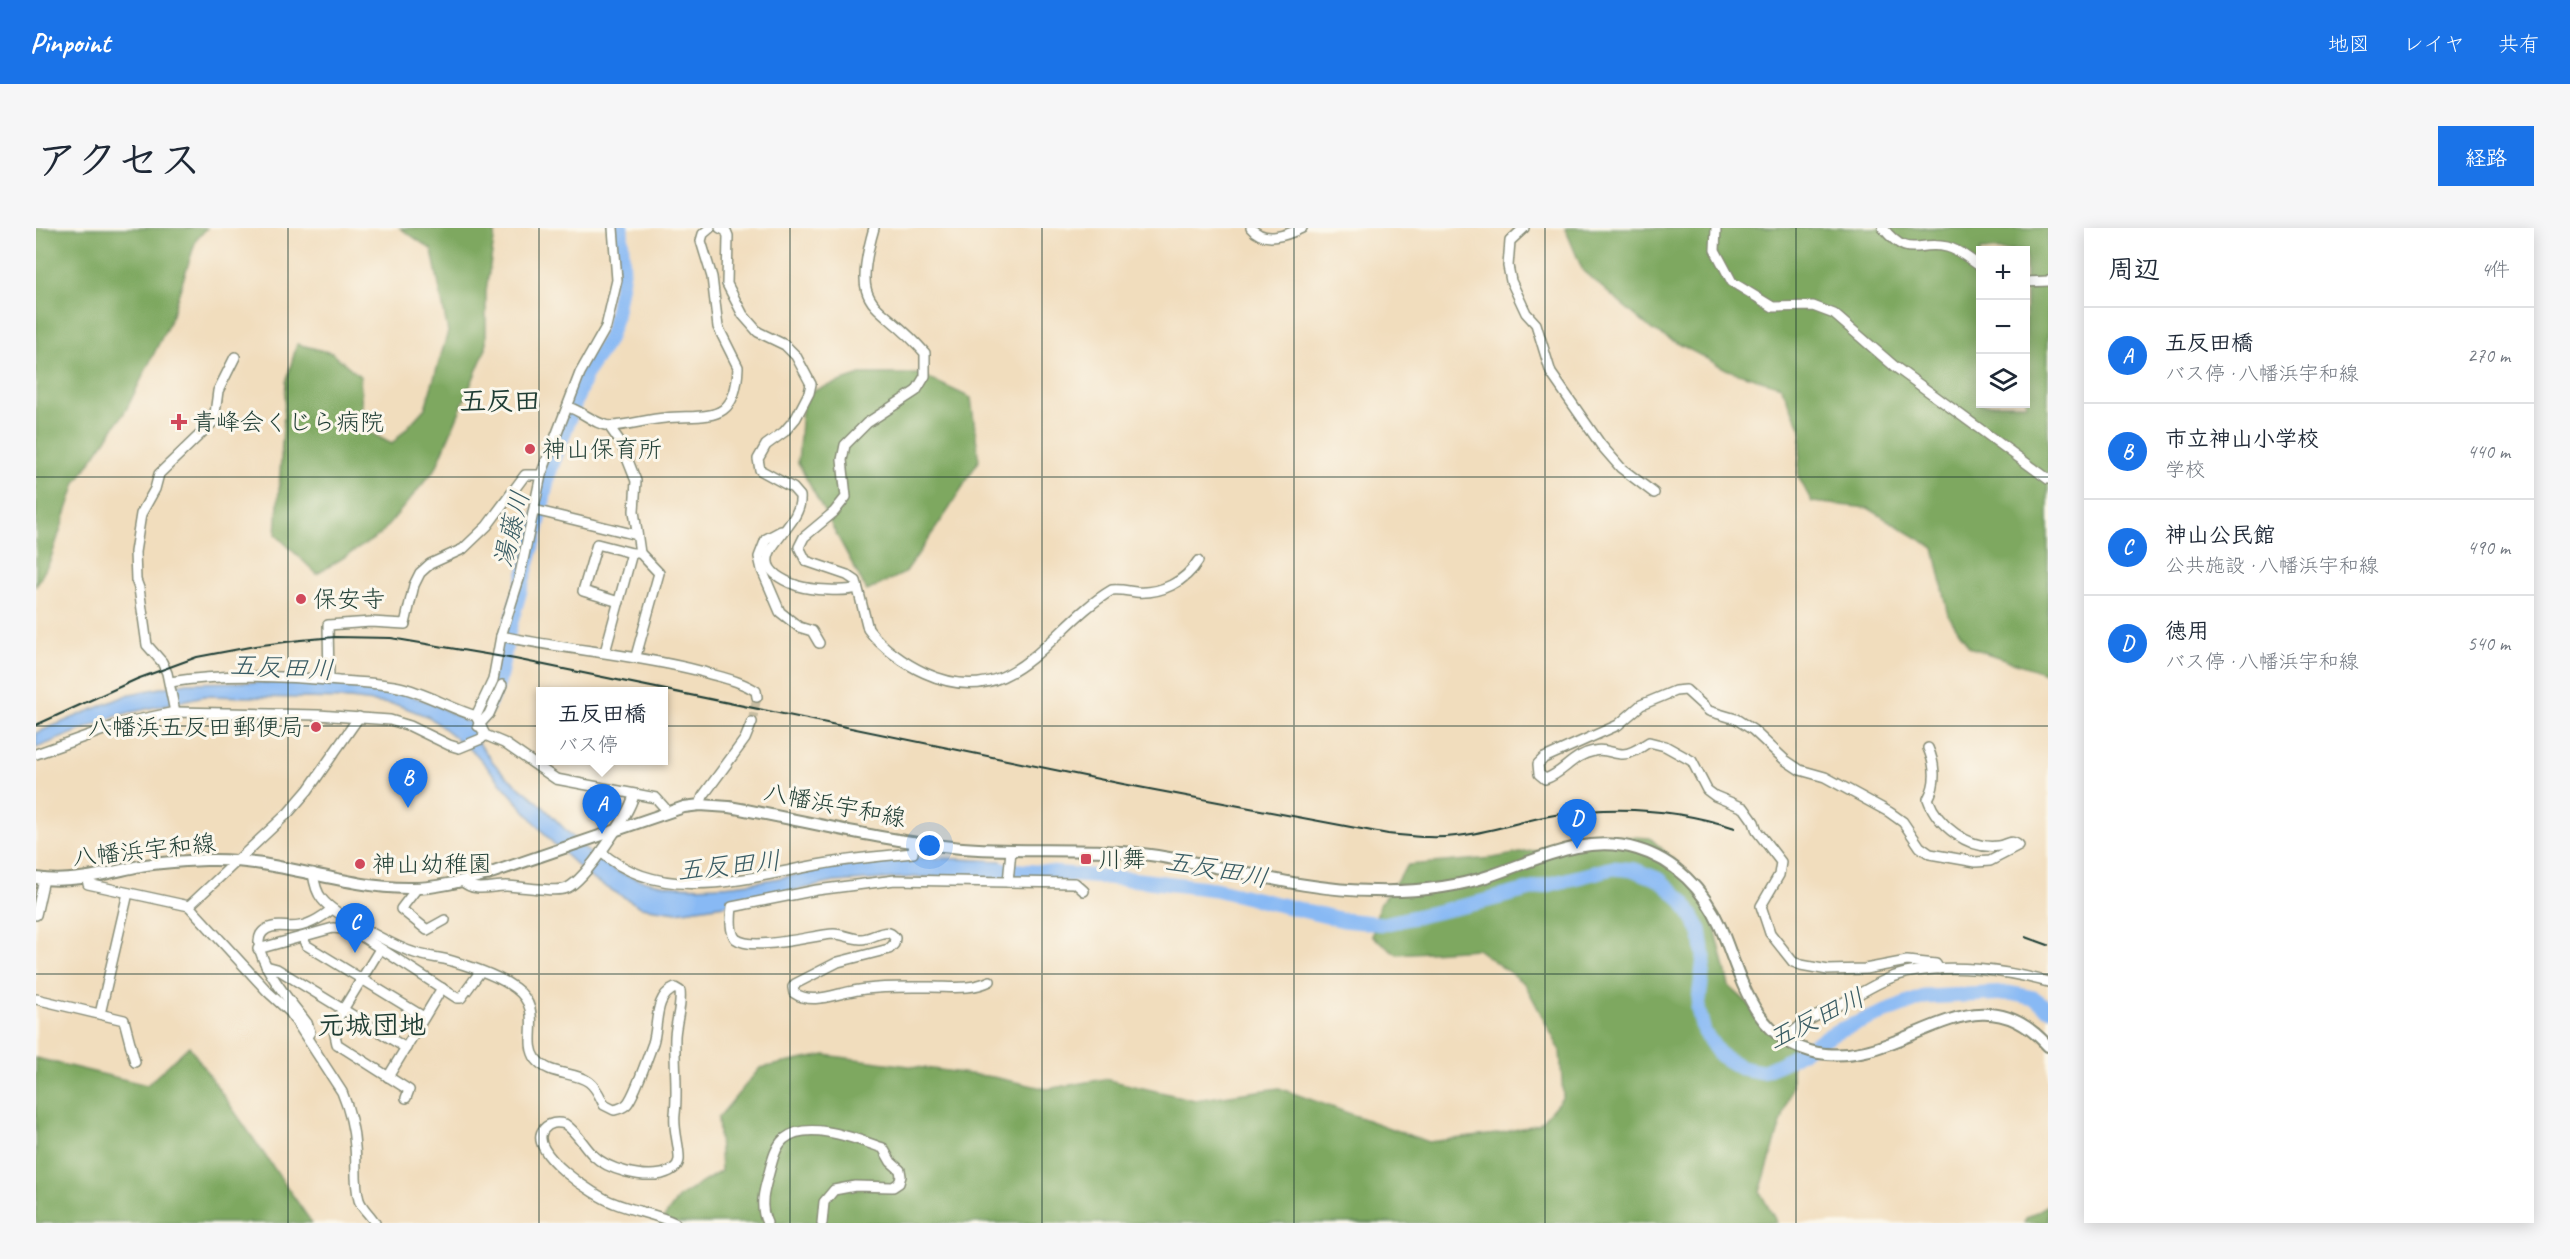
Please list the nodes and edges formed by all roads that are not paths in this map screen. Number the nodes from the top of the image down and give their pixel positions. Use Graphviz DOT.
graph roads {
  1 [pos="614,228"];
  2 [pos="710,228"];
  3 [pos="720,228"];
  4 [pos="874,228"];
  5 [pos="1251,228"];
  6 [pos="1302,228"];
  7 [pos="1524,228"];
  8 [pos="1716,228"];
  9 [pos="1883,228"];
  10 [pos="1976,264"];
  11 [pos="2048,281"];
  12 [pos="2030,282"];
  13 [pos="235,357"];
  14 [pos="572,408"];
  15 [pos="609,426"];
  16 [pos="541,475"];
  17 [pos="2048,479"];
  18 [pos="1654,493"];
  19 [pos="539,511"];
  20 [pos="786,528"];
  21 [pos="637,535"];
  22 [pos="636,553"];
  23 [pos="1198,561"];
  24 [pos="857,588"];
  25 [pos="619,602"];
  26 [pos="505,637"];
  27 [pos="819,643"];
  28 [pos="605,652"];
  29 [pos="636,656"];
  30 [pos="329,680"];
  31 [pos="170,683"];
  32 [pos="502,685"];
  33 [pos="757,697"];
  34 [pos="175,709"];
  35 [pos="359,717"];
  36 [pos="477,721"];
  37 [pos="752,722"];
  38 [pos="483,737"];
  39 [pos="1928,747"];
  40 [pos="36,754"];
  41 [pos="634,795"];
  42 [pos="700,805"];
  43 [pos="666,813"];
  44 [pos="616,829"];
  45 [pos="914,842"];
  46 [pos="600,853"];
  47 [pos="1011,854"];
  48 [pos="237,861"];
  49 [pos="314,873"];
  50 [pos="87,877"];
  51 [pos="40,879"];
  52 [pos="1009,880"];
  53 [pos="462,881"];
  54 [pos="417,888"];
  55 [pos="1084,891"];
  56 [pos="128,893"];
  57 [pos="189,906"];
  58 [pos="332,909"];
  59 [pos="36,915"];
  60 [pos="445,920"];
  61 [pos="303,938"];
  62 [pos="258,949"];
  63 [pos="380,949"];
  64 [pos="266,966"];
  65 [pos="1940,969"];
  66 [pos="480,972"];
  67 [pos="362,979"];
  68 [pos="990,981"];
  69 [pos="2048,982"];
  70 [pos="442,988"];
  71 [pos="36,999"];
  72 [pos="344,1010"];
  73 [pos="99,1014"];
  74 [pos="424,1017"];
  75 [pos="307,1037"];
  76 [pos="1789,1043"];
  77 [pos="2048,1046"];
  78 [pos="406,1048"];
  79 [pos="135,1062"];
  80 [pos="388,1077"];
  81 [pos="406,1098"];
  82 [pos="375,1223"];
  83 [pos="675,1223"];
  84 [pos="767,1223"];
  85 [pos="822,1223"];
  1 -- 14 [label="street"];
  2 -- 15 [label="street"];
  3 -- 20 [label="street"];
  4 -- 24 [label="street"];
  5 -- 6 [label="street"];
  7 -- 18 [label="street"];
  8 -- 17 [label="street"];
  9 -- 10 [label="street"];
  11 -- 12 [label="street"];
  13 -- 31 [label="street"];
  14 -- 15 [label="street"];
  14 -- 16 [label="street"];
  15 -- 21 [label="street"];
  16 -- 19 [label="street"];
  16 -- 30 [label="street"];
  19 -- 21 [label="street"];
  19 -- 26 [label="street"];
  20 -- 24 [label="street"];
  20 -- 27 [label="street"];
  21 -- 22 [label="street"];
  22 -- 25 [label="street"];
  22 -- 25 [label="street"];
  22 -- 29 [label="street"];
  23 -- 24 [label="street"];
  25 -- 28 [label="street"];
  26 -- 28 [label="street"];
  26 -- 36 [label="street"];
  28 -- 29 [label="street"];
  29 -- 33 [label="street"];
  30 -- 31 [label="street"];
  30 -- 36 [label="street"];
  31 -- 34 [label="street"];
  32 -- 36 [label="street"];
  34 -- 35 [label="street"];
  34 -- 40 [label="street"];
  35 -- 38 [label="street"];
  35 -- 48 [label="street"];
  36 -- 38 [label="street"];
  37 -- 42 [label="street"];
  38 -- 41 [label="street"];
  39 -- 65 [label="street"];
  41 -- 43 [label="street"];
  41 -- 44 [label="street"];
  42 -- 43 [label="main road, 八幡浜宇和線"];
  42 -- 45 [label="main road, 八幡浜宇和線"];
  43 -- 44 [label="main road, 八幡浜宇和線"];
  44 -- 46 [label="street"];
  44 -- 53 [label="main road, 八幡浜宇和線"];
  45 -- 46 [label="street"];
  45 -- 47 [label="main road, 八幡浜宇和線"];
  46 -- 53 [label="street"];
  47 -- 52 [label="street"];
  47 -- 76 [label="main road, 八幡浜宇和線"];
  48 -- 49 [label="main road, 八幡浜宇和線"];
  48 -- 50 [label="main road, 八幡浜宇和線"];
  48 -- 57 [label="street"];
  49 -- 54 [label="main road, 八幡浜宇和線"];
  49 -- 58 [label="street"];
  50 -- 51 [label="main road, 八幡浜宇和線"];
  50 -- 56 [label="street"];
  51 -- 59 [label="street"];
  52 -- 55 [label="street"];
  52 -- 68 [label="street"];
  53 -- 54 [label="main road, 八幡浜宇和線"];
  54 -- 60 [label="street"];
  56 -- 57 [label="street"];
  56 -- 73 [label="street"];
  57 -- 75 [label="street"];
  58 -- 62 [label="street"];
  58 -- 66 [label="street"];
  61 -- 62 [label="street"];
  61 -- 63 [label="street"];
  61 -- 67 [label="street"];
  62 -- 64 [label="street"];
  63 -- 67 [label="street"];
  63 -- 70 [label="street"];
  64 -- 72 [label="street"];
  64 -- 75 [label="street"];
  65 -- 69 [label="street"];
  65 -- 76 [label="street"];
  66 -- 70 [label="street"];
  66 -- 83 [label="street"];
  67 -- 72 [label="street"];
  67 -- 74 [label="street"];
  70 -- 74 [label="street"];
  71 -- 73 [label="street"];
  72 -- 78 [label="street"];
  72 -- 80 [label="street"];
  73 -- 79 [label="street"];
  74 -- 78 [label="street"];
  75 -- 82 [label="street"];
  76 -- 77 [label="main road, 八幡浜宇和線"];
  78 -- 80 [label="street"];
  80 -- 81 [label="street"];
  84 -- 85 [label="street"];
}
